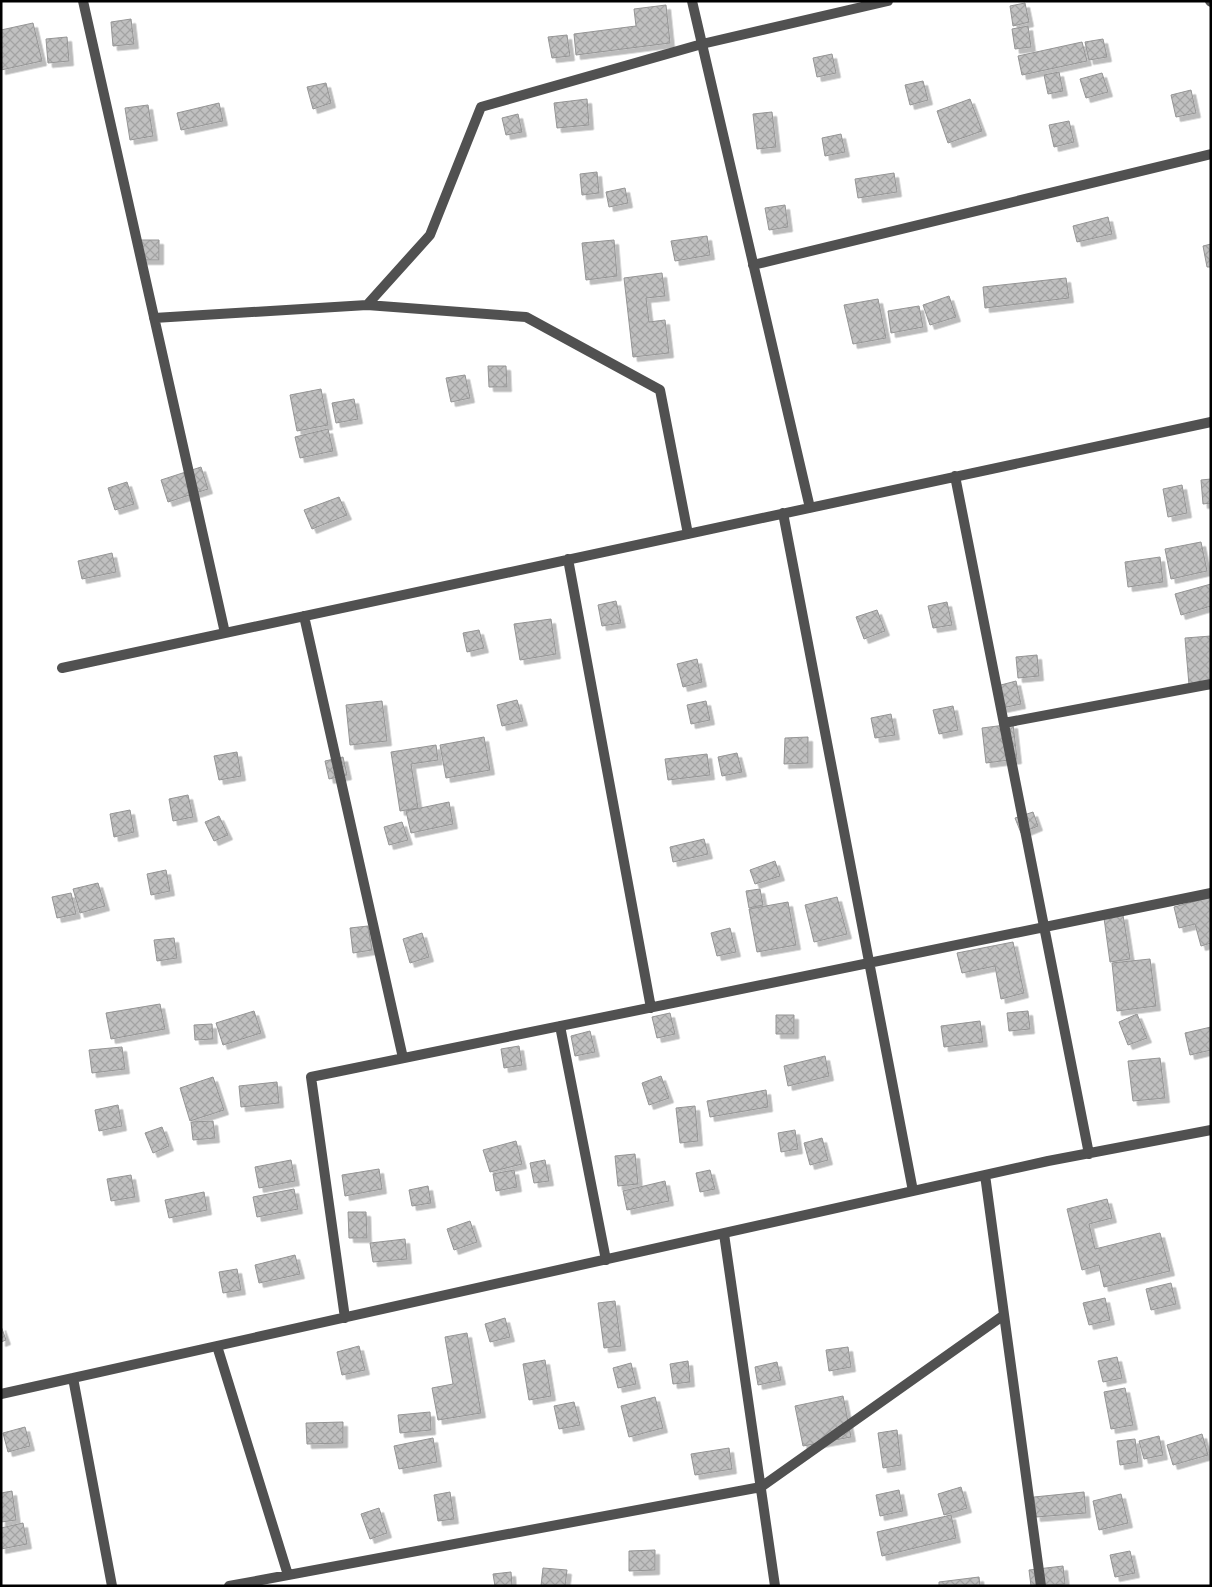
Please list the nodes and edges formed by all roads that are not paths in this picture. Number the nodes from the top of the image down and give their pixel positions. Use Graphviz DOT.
graph roads {
  1 [pos="83,1"];
  2 [pos="692,1"];
  3 [pos="888,1"];
  4 [pos="702,44"];
  5 [pos="1211,154"];
  6 [pos="754,265"];
  7 [pos="367,305"];
  8 [pos="154,318"];
  9 [pos="1211,422"];
  10 [pos="956,476"];
  11 [pos="810,508"];
  12 [pos="783,514"];
  13 [pos="688,534"];
  14 [pos="568,559"];
  15 [pos="304,616"];
  16 [pos="225,633"];
  17 [pos="62,668"];
  18 [pos="1211,684"];
  19 [pos="1004,723"];
  20 [pos="1211,892"];
  21 [pos="1045,927"];
  22 [pos="869,963"];
  23 [pos="651,1008"];
  24 [pos="560,1026"];
  25 [pos="403,1058"];
  26 [pos="1211,1130"];
  27 [pos="1089,1154"];
  28 [pos="985,1175"];
  29 [pos="913,1192"];
  30 [pos="724,1234"];
  31 [pos="606,1260"];
  32 [pos="1004,1315"];
  33 [pos="345,1318"];
  34 [pos="217,1346"];
  35 [pos="73,1378"];
  36 [pos="1,1394"];
  37 [pos="761,1487"];
  38 [pos="288,1575"];
  39 [pos="112,1586"];
  40 [pos="230,1586"];
  41 [pos="775,1586"];
  42 [pos="1041,1586"];
  1 -- 8 [label="street"];
  2 -- 4 [label="street"];
  3 -- 4 [label="street"];
  4 -- 6 [label="street"];
  4 -- 7 [label="street"];
  5 -- 6 [label="street"];
  6 -- 11 [label="street"];
  7 -- 8 [label="street"];
  7 -- 13 [label="street"];
  8 -- 16 [label="street"];
  9 -- 10 [label="street"];
  10 -- 11 [label="street"];
  10 -- 19 [label="street"];
  11 -- 12 [label="street"];
  12 -- 13 [label="street"];
  12 -- 22 [label="street"];
  13 -- 14 [label="street"];
  14 -- 15 [label="street"];
  14 -- 23 [label="street"];
  15 -- 16 [label="street"];
  15 -- 25 [label="street"];
  16 -- 17 [label="street"];
  18 -- 19 [label="street"];
  19 -- 21 [label="street"];
  20 -- 21 [label="street"];
  21 -- 22 [label="street"];
  21 -- 27 [label="street"];
  22 -- 23 [label="street"];
  22 -- 29 [label="street"];
  23 -- 24 [label="street"];
  24 -- 25 [label="street"];
  24 -- 31 [label="street"];
  25 -- 33 [label="street"];
  26 -- 27 [label="street"];
  27 -- 28 [label="street"];
  28 -- 29 [label="street"];
  28 -- 32 [label="street"];
  29 -- 30 [label="street"];
  30 -- 31 [label="street"];
  30 -- 37 [label="street"];
  31 -- 33 [label="street"];
  32 -- 37 [label="street"];
  32 -- 42 [label="street"];
  33 -- 34 [label="street"];
  34 -- 35 [label="street"];
  34 -- 38 [label="street"];
  35 -- 36 [label="street"];
  35 -- 39 [label="street"];
  37 -- 38 [label="street"];
  37 -- 41 [label="street"];
  38 -- 40 [label="street"];
}
